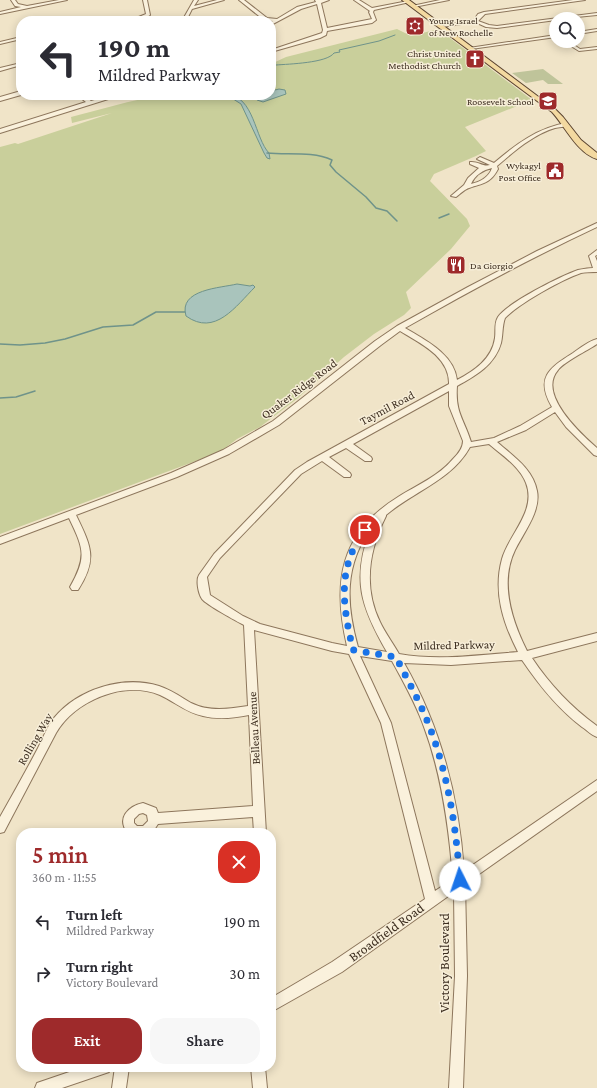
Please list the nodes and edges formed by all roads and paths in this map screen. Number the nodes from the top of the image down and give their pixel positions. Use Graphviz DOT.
graph roads {
  1 [pos="13,0"];
  2 [pos="65,0"];
  3 [pos="145,0"];
  4 [pos="196,0"];
  5 [pos="222,0"];
  6 [pos="241,0"];
  7 [pos="327,0"];
  8 [pos="356,0"];
  9 [pos="447,0"];
  10 [pos="582,0"];
  11 [pos="318,1"];
  12 [pos="406,1"];
  13 [pos="414,6"];
  14 [pos="15,7"];
  15 [pos="191,8"];
  16 [pos="372,10"];
  17 [pos="0,13"];
  18 [pos="597,14"];
  19 [pos="145,16"];
  20 [pos="187,16"];
  21 [pos="262,16"];
  22 [pos="585,16"];
  23 [pos="278,20"];
  24 [pos="549,20"];
  25 [pos="475,21"];
  26 [pos="440,25"];
  27 [pos="325,30"];
  28 [pos="597,30"];
  29 [pos="585,32"];
  30 [pos="549,37"];
  31 [pos="16,39"];
  32 [pos="0,43"];
  33 [pos="276,47"];
  34 [pos="471,48"];
  35 [pos="576,48"];
  36 [pos="597,48"];
  37 [pos="16,65"];
  38 [pos="0,70"];
  39 [pos="16,94"];
  40 [pos="0,99"];
  41 [pos="86,100"];
  42 [pos="100,100"];
  43 [pos="90,103"];
  44 [pos="566,125"];
  45 [pos="0,131"];
  46 [pos="597,157"];
  47 [pos="480,159"];
  48 [pos="472,163"];
  49 [pos="494,166"];
  50 [pos="484,168"];
  51 [pos="467,186"];
  52 [pos="454,196"];
  53 [pos="597,225"];
  54 [pos="597,252"];
  55 [pos="597,270"];
  56 [pos="400,328"];
  57 [pos="597,341"];
  58 [pos="452,387"];
  59 [pos="556,408"];
  60 [pos="491,440"];
  61 [pos="347,444"];
  62 [pos="467,445"];
  63 [pos="597,453"];
  64 [pos="323,457"];
  65 [pos="368,459"];
  66 [pos="347,476"];
  67 [pos="385,512"];
  68 [pos="71,514"];
  69 [pos="0,541"];
  70 [pos="75,587"];
  71 [pos="204,592"];
  72 [pos="249,623"];
  73 [pos="597,637"];
  74 [pos="353,650"];
  75 [pos="524,656"];
  76 [pos="396,657"];
  77 [pos="254,710"];
  78 [pos="597,732"];
  79 [pos="597,785"];
  80 [pos="258,811"];
  81 [pos="154,819"];
  82 [pos="0,828"];
  83 [pos="260,828"];
  84 [pos="460,880"];
  85 [pos="431,900"];
  86 [pos="276,1002"];
  87 [pos="89,1072"];
  88 [pos="121,1072"];
  89 [pos="258,1072"];
  90 [pos="42,1088"];
  91 [pos="119,1088"];
  92 [pos="260,1088"];
  93 [pos="456,1088"];
  1 -- 14 [label="street"];
  2 -- 14 [label="street"];
  3 -- 19 [label="street"];
  4 -- 15 [label="street"];
  5 -- 15 [label="street"];
  6 -- 21 [label="street"];
  7 -- 11 [label="street"];
  8 -- 16 [label="street"];
  9 -- 13 [label="street"];
  10 -- 25 [label="street"];
  11 -- 23 [label="street"];
  11 -- 27 [label="street"];
  12 -- 13 [label="main road"];
  12 -- 16 [label="street"];
  13 -- 26 [label="main road"];
  14 -- 17 [label="street"];
  15 -- 20 [label="street"];
  16 -- 27 [label="street"];
  18 -- 22 [label="street"];
  24 -- 25 [label="street"];
  25 -- 26 [label="street"];
  26 -- 34 [label="main road"];
  27 -- 33 [label="street"];
  28 -- 29 [label="street"];
  30 -- 34 [label="street"];
  31 -- 32 [label="street"];
  34 -- 44 [label="main road"];
  35 -- 36 [label="street"];
  37 -- 38 [label="street"];
  39 -- 40 [label="street"];
  41 -- 43 [label="street"];
  42 -- 43 [label="street"];
  43 -- 45 [label="street"];
  44 -- 46 [label="main road"];
  44 -- 49 [label="street"];
  47 -- 49 [label="street"];
  48 -- 50 [label="street"];
  49 -- 50 [label="street"];
  49 -- 51 [label="street"];
  50 -- 51 [label="street"];
  51 -- 52 [label="street"];
  53 -- 56 [label="street, Quaker Ridge Road"];
  54 -- 55 [label="street"];
  55 -- 58 [label="street, Taymil Road"];
  56 -- 58 [label="street"];
  56 -- 68 [label="street, Quaker Ridge Road"];
  57 -- 59 [label="street"];
  58 -- 61 [label="street, Taymil Road"];
  58 -- 62 [label="street"];
  59 -- 60 [label="street"];
  59 -- 63 [label="street"];
  60 -- 62 [label="street"];
  60 -- 75 [label="street"];
  61 -- 64 [label="street, Taymil Road"];
  61 -- 65 [label="street"];
  62 -- 67 [label="street, Victory Boulevard"];
  64 -- 66 [label="street"];
  64 -- 71 [label="street, Taymil Road"];
  67 -- 74 [label="street, Victory Boulevard"];
  67 -- 76 [label="street, Victory Boulevard"];
  68 -- 69 [label="street, Quaker Ridge Road"];
  68 -- 70 [label="street"];
  71 -- 72 [label="street, Mildred Parkway"];
  72 -- 74 [label="street, Mildred Parkway"];
  72 -- 77 [label="street, Belleau Avenue"];
  73 -- 75 [label="street, Mildred Parkway"];
  74 -- 76 [label="street, Mildred Parkway"];
  74 -- 85 [label="street, Victory Boulevard"];
  75 -- 76 [label="street, Mildred Parkway"];
  75 -- 78 [label="street"];
  76 -- 84 [label="street, Victory Boulevard"];
  77 -- 80 [label="street, Belleau Avenue"];
  77 -- 82 [label="street, Rolling Way"];
  79 -- 84 [label="street, Broadfield Road"];
  80 -- 81 [label="street"];
  80 -- 83 [label="street, Belleau Avenue"];
  84 -- 85 [label="street, Broadfield Road"];
  84 -- 93 [label="street, Victory Boulevard"];
  85 -- 86 [label="street, Broadfield Road"];
  87 -- 90 [label="street"];
  88 -- 91 [label="street"];
  89 -- 92 [label="street"];
}
